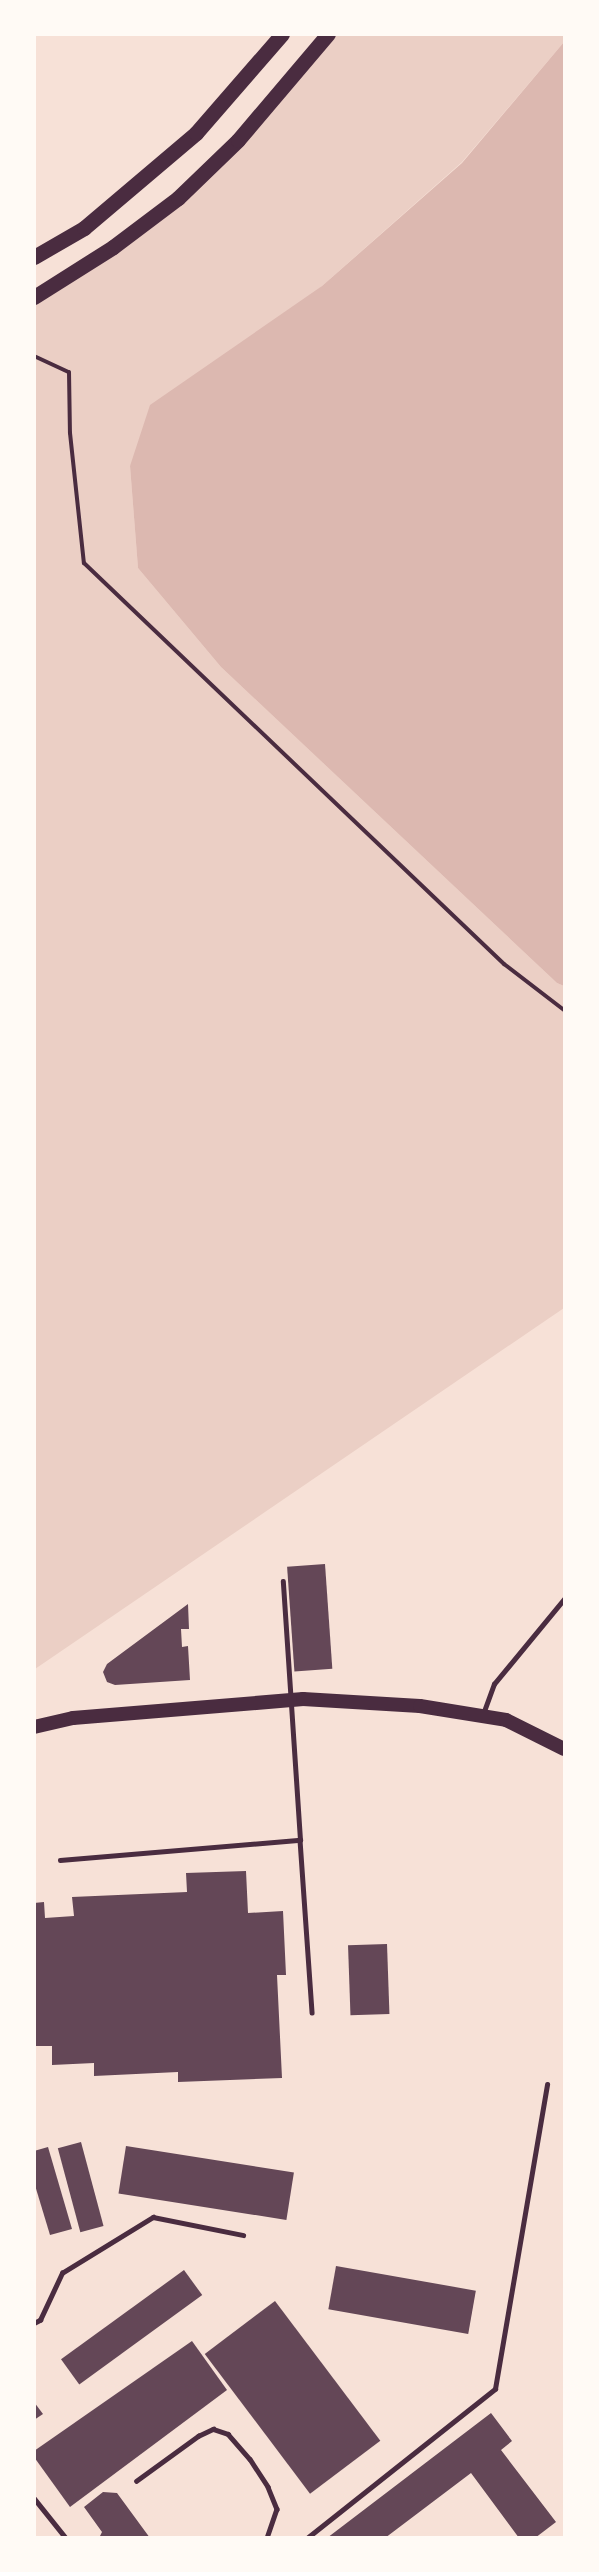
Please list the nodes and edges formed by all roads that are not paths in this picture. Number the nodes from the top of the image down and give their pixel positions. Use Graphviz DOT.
graph roads {
  1 [pos="282,34"];
  2 [pos="327,34"];
  3 [pos="34,257"];
  4 [pos="34,297"];
  5 [pos="283,1582"];
  6 [pos="564,1599"];
  7 [pos="290,1700"];
  8 [pos="482,1716"];
  9 [pos="34,1727"];
  10 [pos="564,1749"];
  11 [pos="300,1840"];
  12 [pos="60,1860"];
  13 [pos="312,2013"];
  14 [pos="547,2084"];
  15 [pos="243,2235"];
  16 [pos="34,2323"];
  17 [pos="136,2481"];
  18 [pos="34,2498"];
  19 [pos="66,2538"];
  20 [pos="267,2538"];
  21 [pos="307,2538"];
  1 -- 3 [label="highway"];
  2 -- 4 [label="highway"];
  5 -- 7 [label="lane"];
  6 -- 8 [label="lane"];
  7 -- 8 [label="main road"];
  7 -- 9 [label="main road"];
  7 -- 11 [label="lane"];
  8 -- 10 [label="main road"];
  11 -- 12 [label="lane"];
  11 -- 13 [label="lane"];
  14 -- 21 [label="lane"];
  15 -- 16 [label="lane"];
  17 -- 20 [label="lane"];
  18 -- 19 [label="lane"];
}
